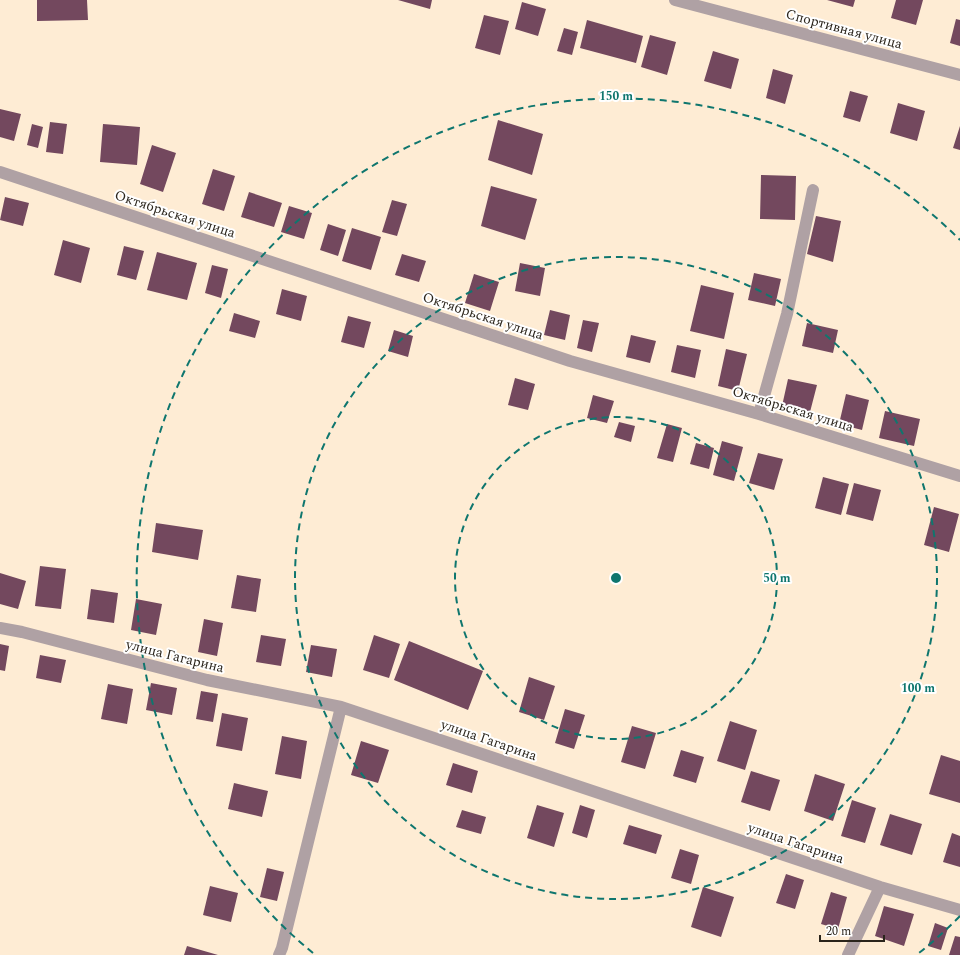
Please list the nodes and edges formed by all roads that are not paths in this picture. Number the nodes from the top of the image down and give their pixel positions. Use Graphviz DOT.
graph roads {
  1 [pos="675,0"];
  2 [pos="960,75"];
  3 [pos="0,172"];
  4 [pos="813,190"];
  5 [pos="758,414"];
  6 [pos="960,476"];
  7 [pos="0,628"];
  8 [pos="341,707"];
  9 [pos="880,887"];
  10 [pos="960,910"];
  11 [pos="279,955"];
  12 [pos="848,955"];
  1 -- 2 [label="street, Спортивная улица"];
  3 -- 5 [label="street, Октябрьская улица"];
  4 -- 5 [label="street"];
  5 -- 6 [label="street, Октябрьская улица"];
  7 -- 8 [label="street, улица Гагарина"];
  8 -- 9 [label="street, улица Гагарина"];
  8 -- 11 [label="street"];
  9 -- 10 [label="street, улица Гагарина"];
  9 -- 12 [label="street"];
}
